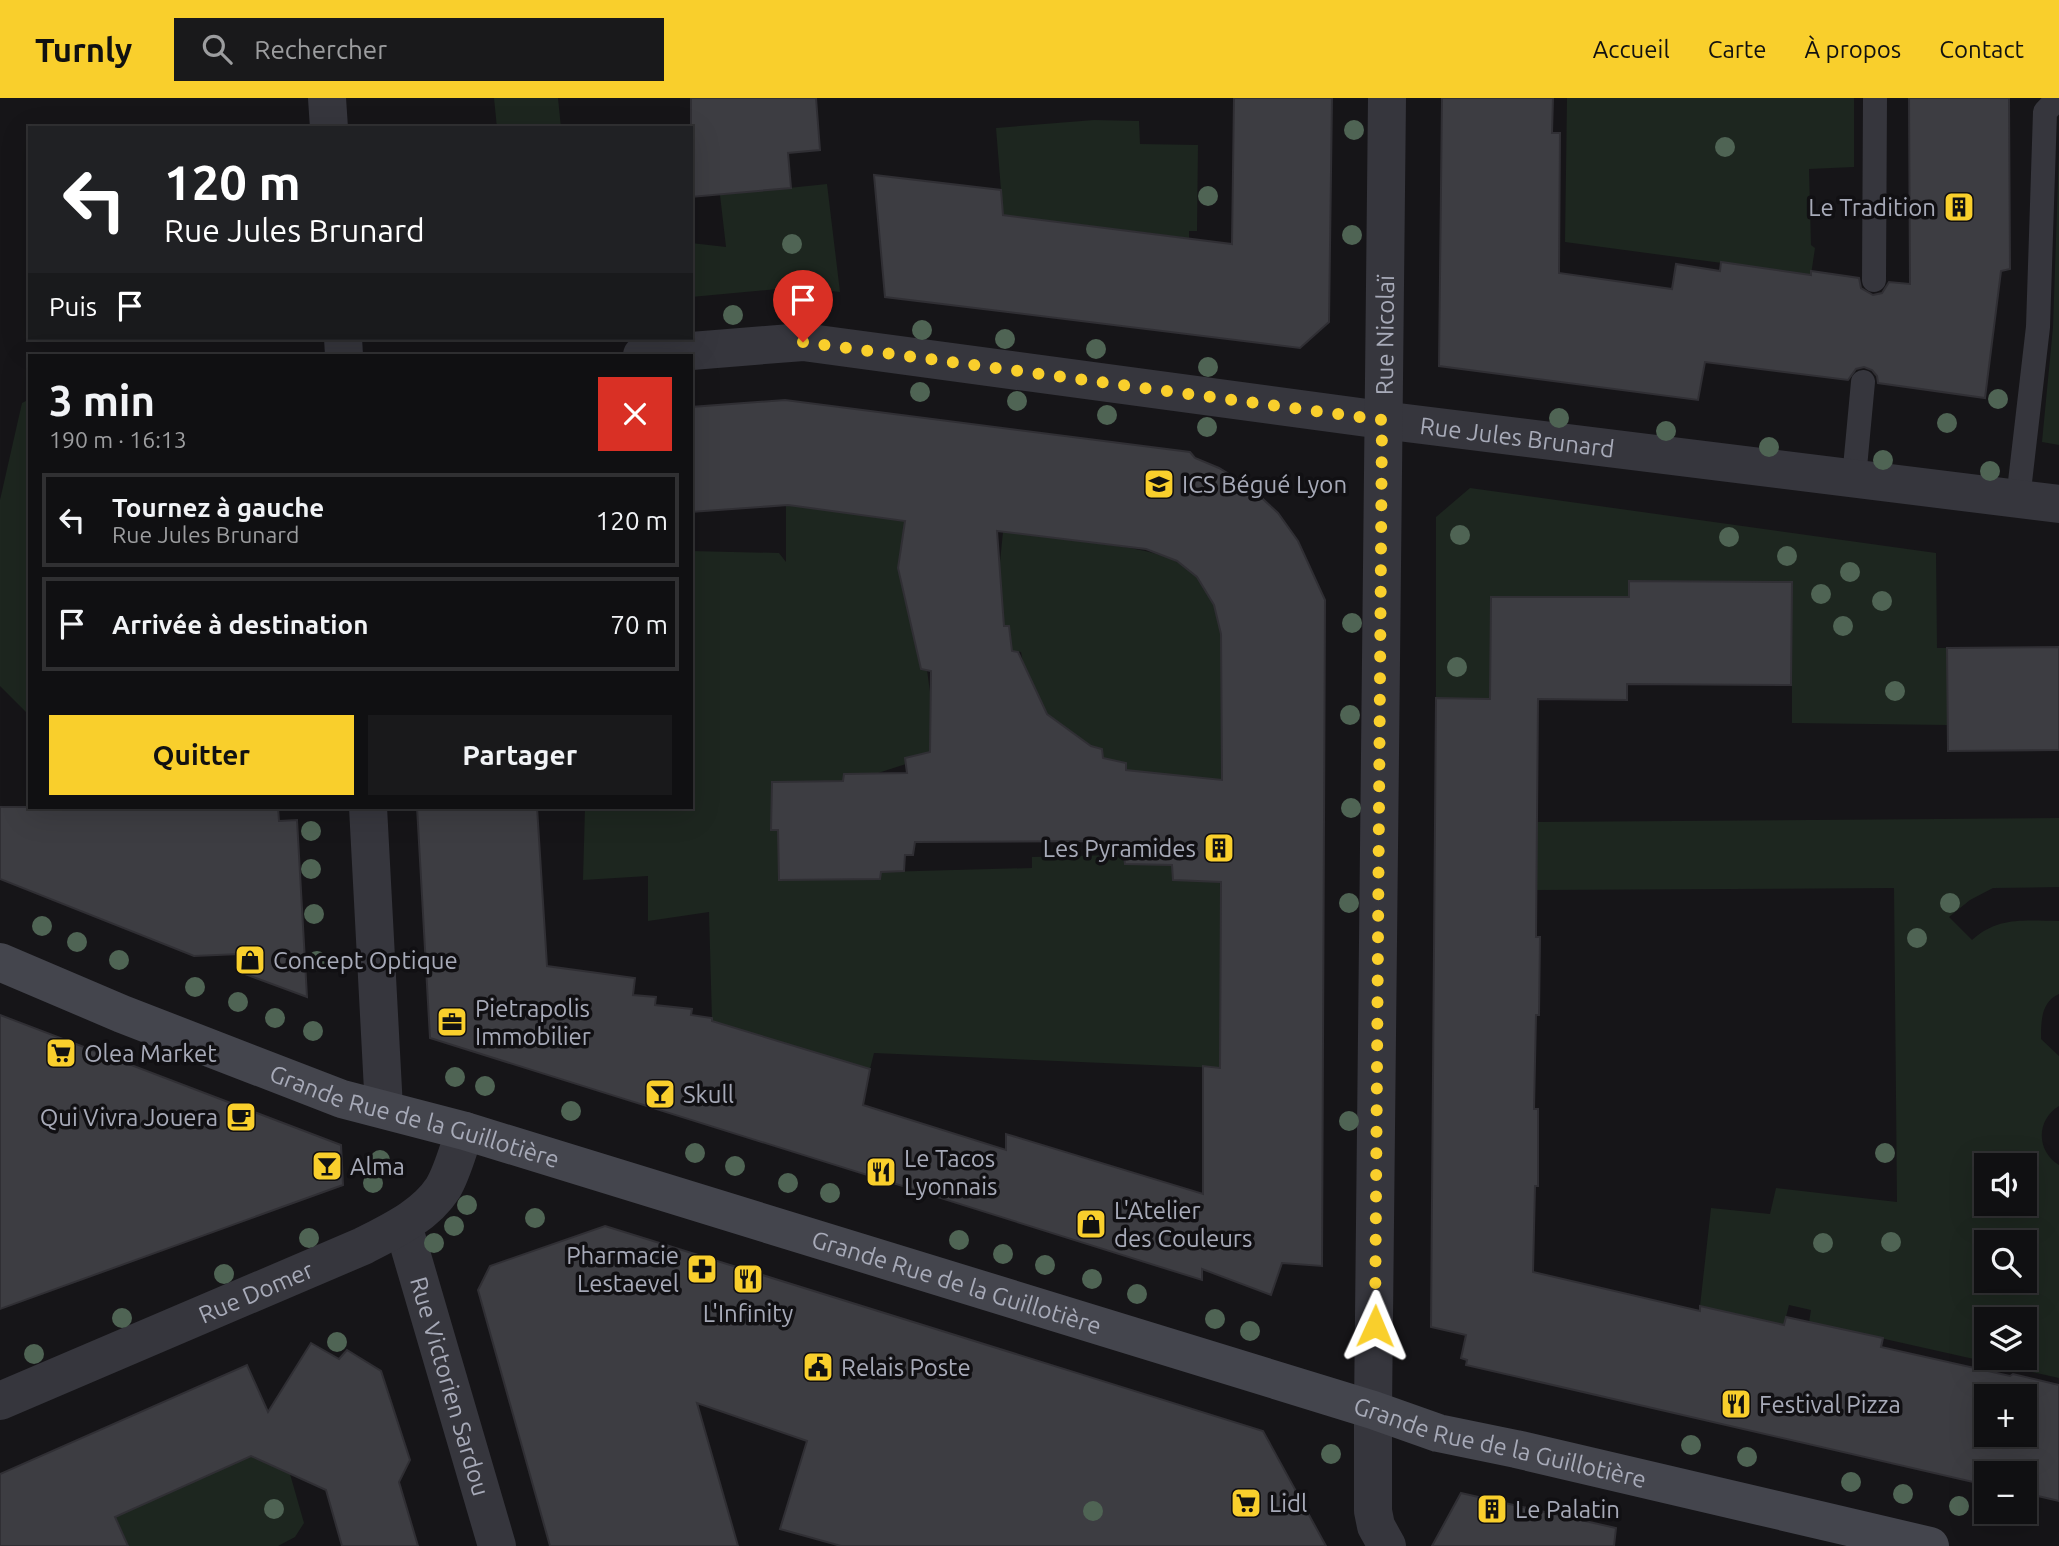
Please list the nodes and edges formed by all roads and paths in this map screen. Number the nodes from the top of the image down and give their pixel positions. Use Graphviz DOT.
graph roads {
  1 [pos="327,98"];
  2 [pos="1387,98"];
  3 [pos="1875,98"];
  4 [pos="2058,98"];
  5 [pos="329,126"];
  6 [pos="1874,280"];
  7 [pos="654,354"];
  8 [pos="1863,382"];
  9 [pos="1382,420"];
  10 [pos="1854,478"];
  11 [pos="2018,499"];
  12 [pos="2059,504"];
  13 [pos="368,809"];
  14 [pos="0,962"];
  15 [pos="384,1109"];
  16 [pos="465,1130"];
  17 [pos="403,1225"];
  18 [pos="0,1401"];
  19 [pos="1373,1410"];
  20 [pos="497,1546"];
  21 [pos="1387,1546"];
  22 [pos="1930,1546"];
  1 -- 5 [label="street"];
  2 -- 9 [label="street, Rue Nicolaï"];
  3 -- 6 [label="lane"];
  4 -- 11 [label="lane"];
  7 -- 9 [label="street, Rue Jules Brunard"];
  8 -- 10 [label="lane"];
  9 -- 10 [label="street, Rue Jules Brunard"];
  9 -- 19 [label="street, Rue Nicolaï"];
  10 -- 11 [label="street, Rue Jules Brunard"];
  11 -- 12 [label="street, Rue Jules Brunard"];
  13 -- 15 [label="street"];
  14 -- 15 [label="main road, Grande Rue de la Guillotière"];
  15 -- 16 [label="main road, Grande Rue de la Guillotière"];
  16 -- 17 [label="street, Rue Domer"];
  16 -- 19 [label="main road, Grande Rue de la Guillotière"];
  17 -- 18 [label="street, Rue Domer"];
  17 -- 20 [label="street, Rue Victorien Sardou"];
  19 -- 21 [label="street, Rue Nicolaï"];
  19 -- 22 [label="main road, Grande Rue de la Guillotière"];
}
